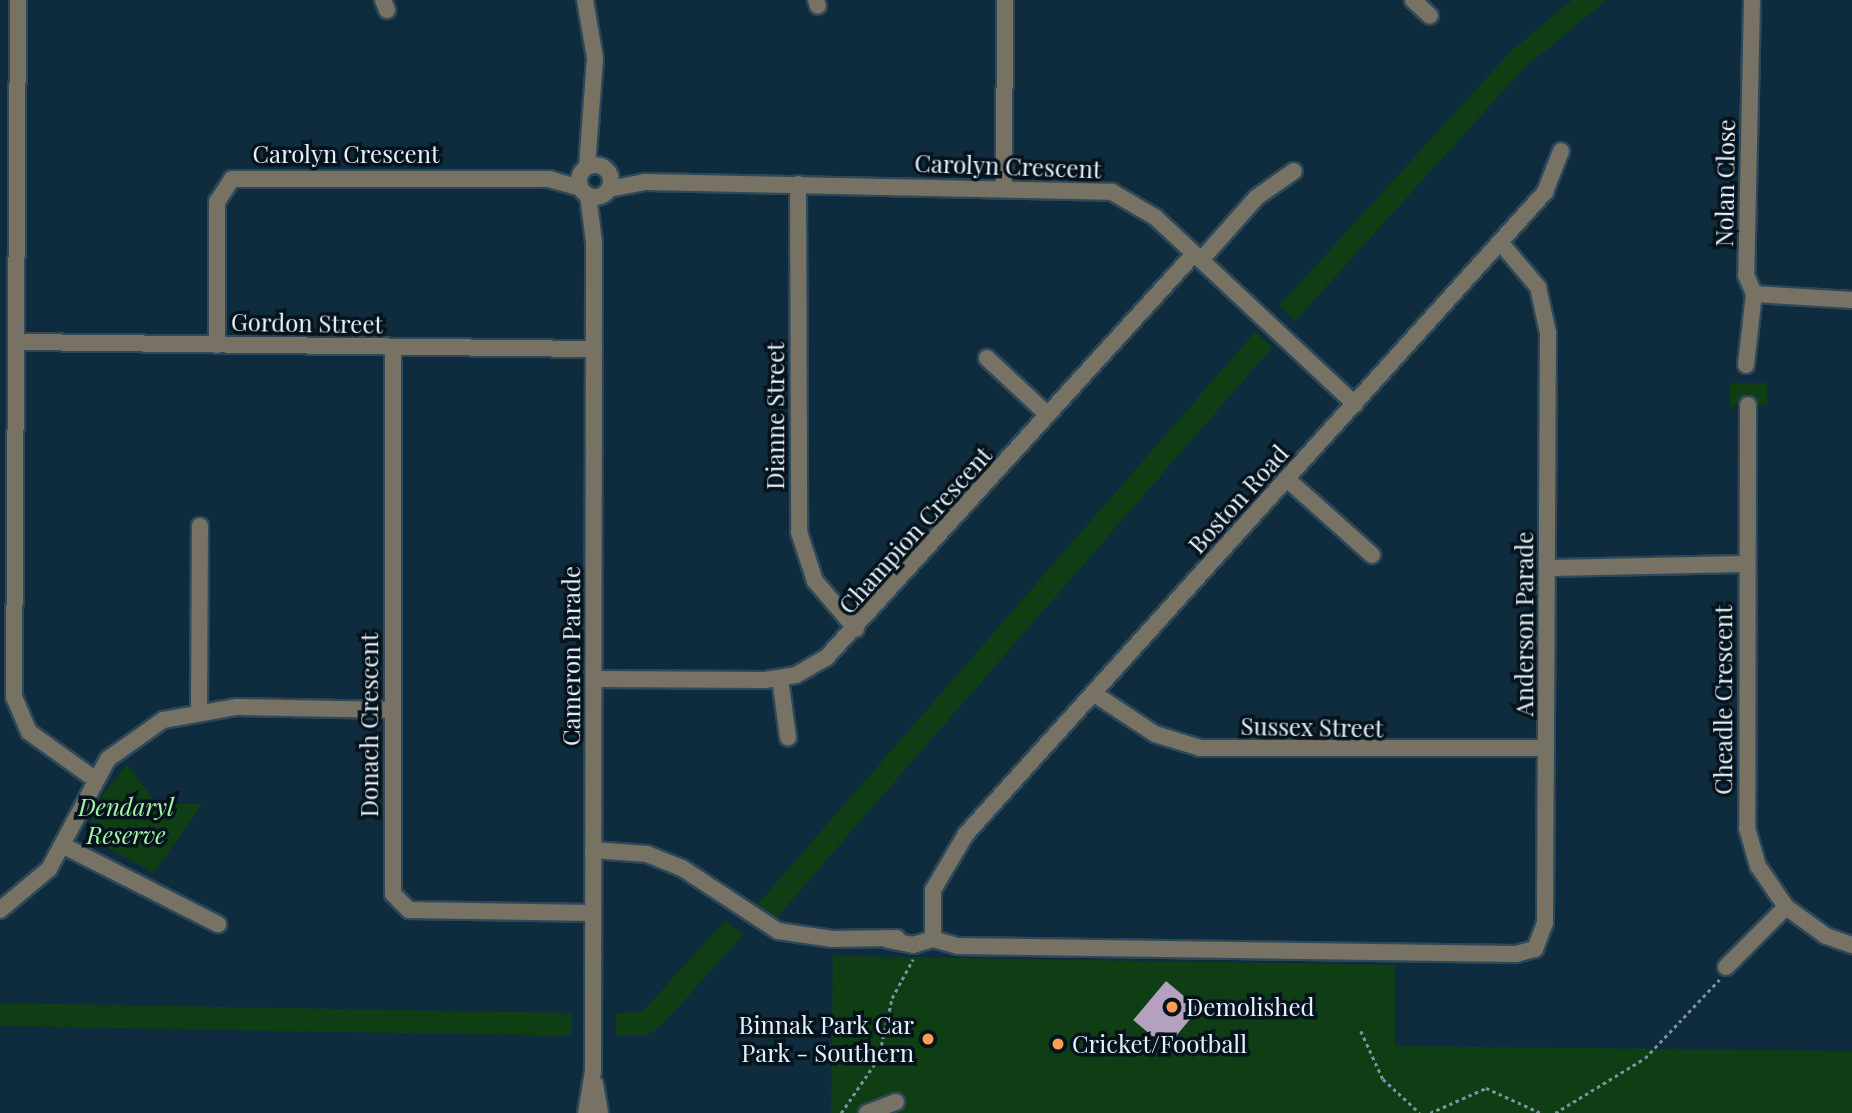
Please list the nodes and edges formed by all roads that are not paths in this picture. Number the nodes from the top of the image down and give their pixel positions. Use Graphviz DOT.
graph roads {
  1 [pos="18,0"];
  2 [pos="1005,0"];
  3 [pos="1413,0"];
  4 [pos="1752,0"];
  5 [pos="589,2"];
  6 [pos="1430,16"];
  7 [pos="1561,151"];
  8 [pos="1294,171"];
  9 [pos="595,180"];
  10 [pos="798,184"];
  11 [pos="1004,187"];
  12 [pos="1496,246"];
  13 [pos="1198,257"];
  14 [pos="1754,294"];
  15 [pos="1852,300"];
  16 [pos="20,342"];
  17 [pos="217,345"];
  18 [pos="393,347"];
  19 [pos="594,349"];
  20 [pos="987,358"];
  21 [pos="1746,365"];
  22 [pos="1358,401"];
  23 [pos="1748,405"];
  24 [pos="1048,415"];
  25 [pos="1287,479"];
  26 [pos="200,526"];
  27 [pos="1372,555"];
  28 [pos="1547,563"];
  29 [pos="1746,564"];
  30 [pos="856,629"];
  31 [pos="780,678"];
  32 [pos="594,679"];
  33 [pos="1098,688"];
  34 [pos="392,709"];
  35 [pos="199,710"];
  36 [pos="788,737"];
  37 [pos="1546,753"];
  38 [pos="93,778"];
  39 [pos="64,846"];
  40 [pos="593,856"];
  41 [pos="1786,907"];
  42 [pos="0,910"];
  43 [pos="593,913"];
  44 [pos="218,924"];
  45 [pos="933,931"];
  46 [pos="1852,945"];
  47 [pos="1726,967"];
  48 [pos="593,1071"];
  49 [pos="896,1102"];
  50 [pos="586,1113"];
  51 [pos="600,1113"];
  52 [pos="867,1113"];
  1 -- 16 [label="street"];
  2 -- 11 [label="street"];
  3 -- 6 [label="street"];
  4 -- 14 [label="street, Nolan Close"];
  5 -- 9 [label="street, Cameron Parade"];
  7 -- 12 [label="street, Boston Road"];
  8 -- 13 [label="street, Champion Crescent"];
  9 -- 10 [label="street, Carolyn Crescent"];
  9 -- 17 [label="street, Carolyn Crescent"];
  9 -- 19 [label="street, Cameron Parade"];
  10 -- 11 [label="street, Carolyn Crescent"];
  10 -- 30 [label="street, Dianne Street"];
  11 -- 13 [label="street, Carolyn Crescent"];
  12 -- 22 [label="street, Boston Road"];
  12 -- 28 [label="street, Anderson Parade"];
  13 -- 22 [label="street, Carolyn Crescent"];
  13 -- 24 [label="street, Champion Crescent"];
  14 -- 15 [label="street"];
  14 -- 21 [label="street, Nolan Close"];
  16 -- 17 [label="street, Gordon Street"];
  16 -- 38 [label="street"];
  17 -- 18 [label="street, Gordon Street"];
  18 -- 19 [label="street, Gordon Street"];
  18 -- 34 [label="street, Donach Crescent"];
  19 -- 32 [label="street, Cameron Parade"];
  20 -- 24 [label="street"];
  22 -- 25 [label="street, Boston Road"];
  23 -- 29 [label="street, Cheadle Crescent"];
  24 -- 30 [label="street, Champion Crescent"];
  25 -- 27 [label="street"];
  25 -- 33 [label="street, Boston Road"];
  26 -- 35 [label="street"];
  28 -- 29 [label="street"];
  28 -- 37 [label="street, Anderson Parade"];
  29 -- 41 [label="street, Cheadle Crescent"];
  30 -- 31 [label="street, Champion Crescent"];
  31 -- 32 [label="street, Champion Crescent"];
  31 -- 36 [label="street"];
  32 -- 40 [label="street, Cameron Parade"];
  33 -- 37 [label="street, Sussex Street"];
  33 -- 45 [label="street, Boston Road"];
  34 -- 35 [label="street"];
  34 -- 43 [label="street, Donach Crescent"];
  35 -- 38 [label="street"];
  37 -- 45 [label="street, Anderson Parade"];
  38 -- 39 [label="street"];
  39 -- 42 [label="street"];
  39 -- 44 [label="street"];
  40 -- 43 [label="street, Cameron Parade"];
  40 -- 45 [label="street, Anderson Parade"];
  41 -- 46 [label="street, Cheadle Crescent"];
  41 -- 47 [label="street"];
  43 -- 48 [label="street, Cameron Parade"];
  48 -- 50 [label="street, Cameron Parade"];
  48 -- 51 [label="street, Cameron Parade"];
  49 -- 52 [label="street"];
}
